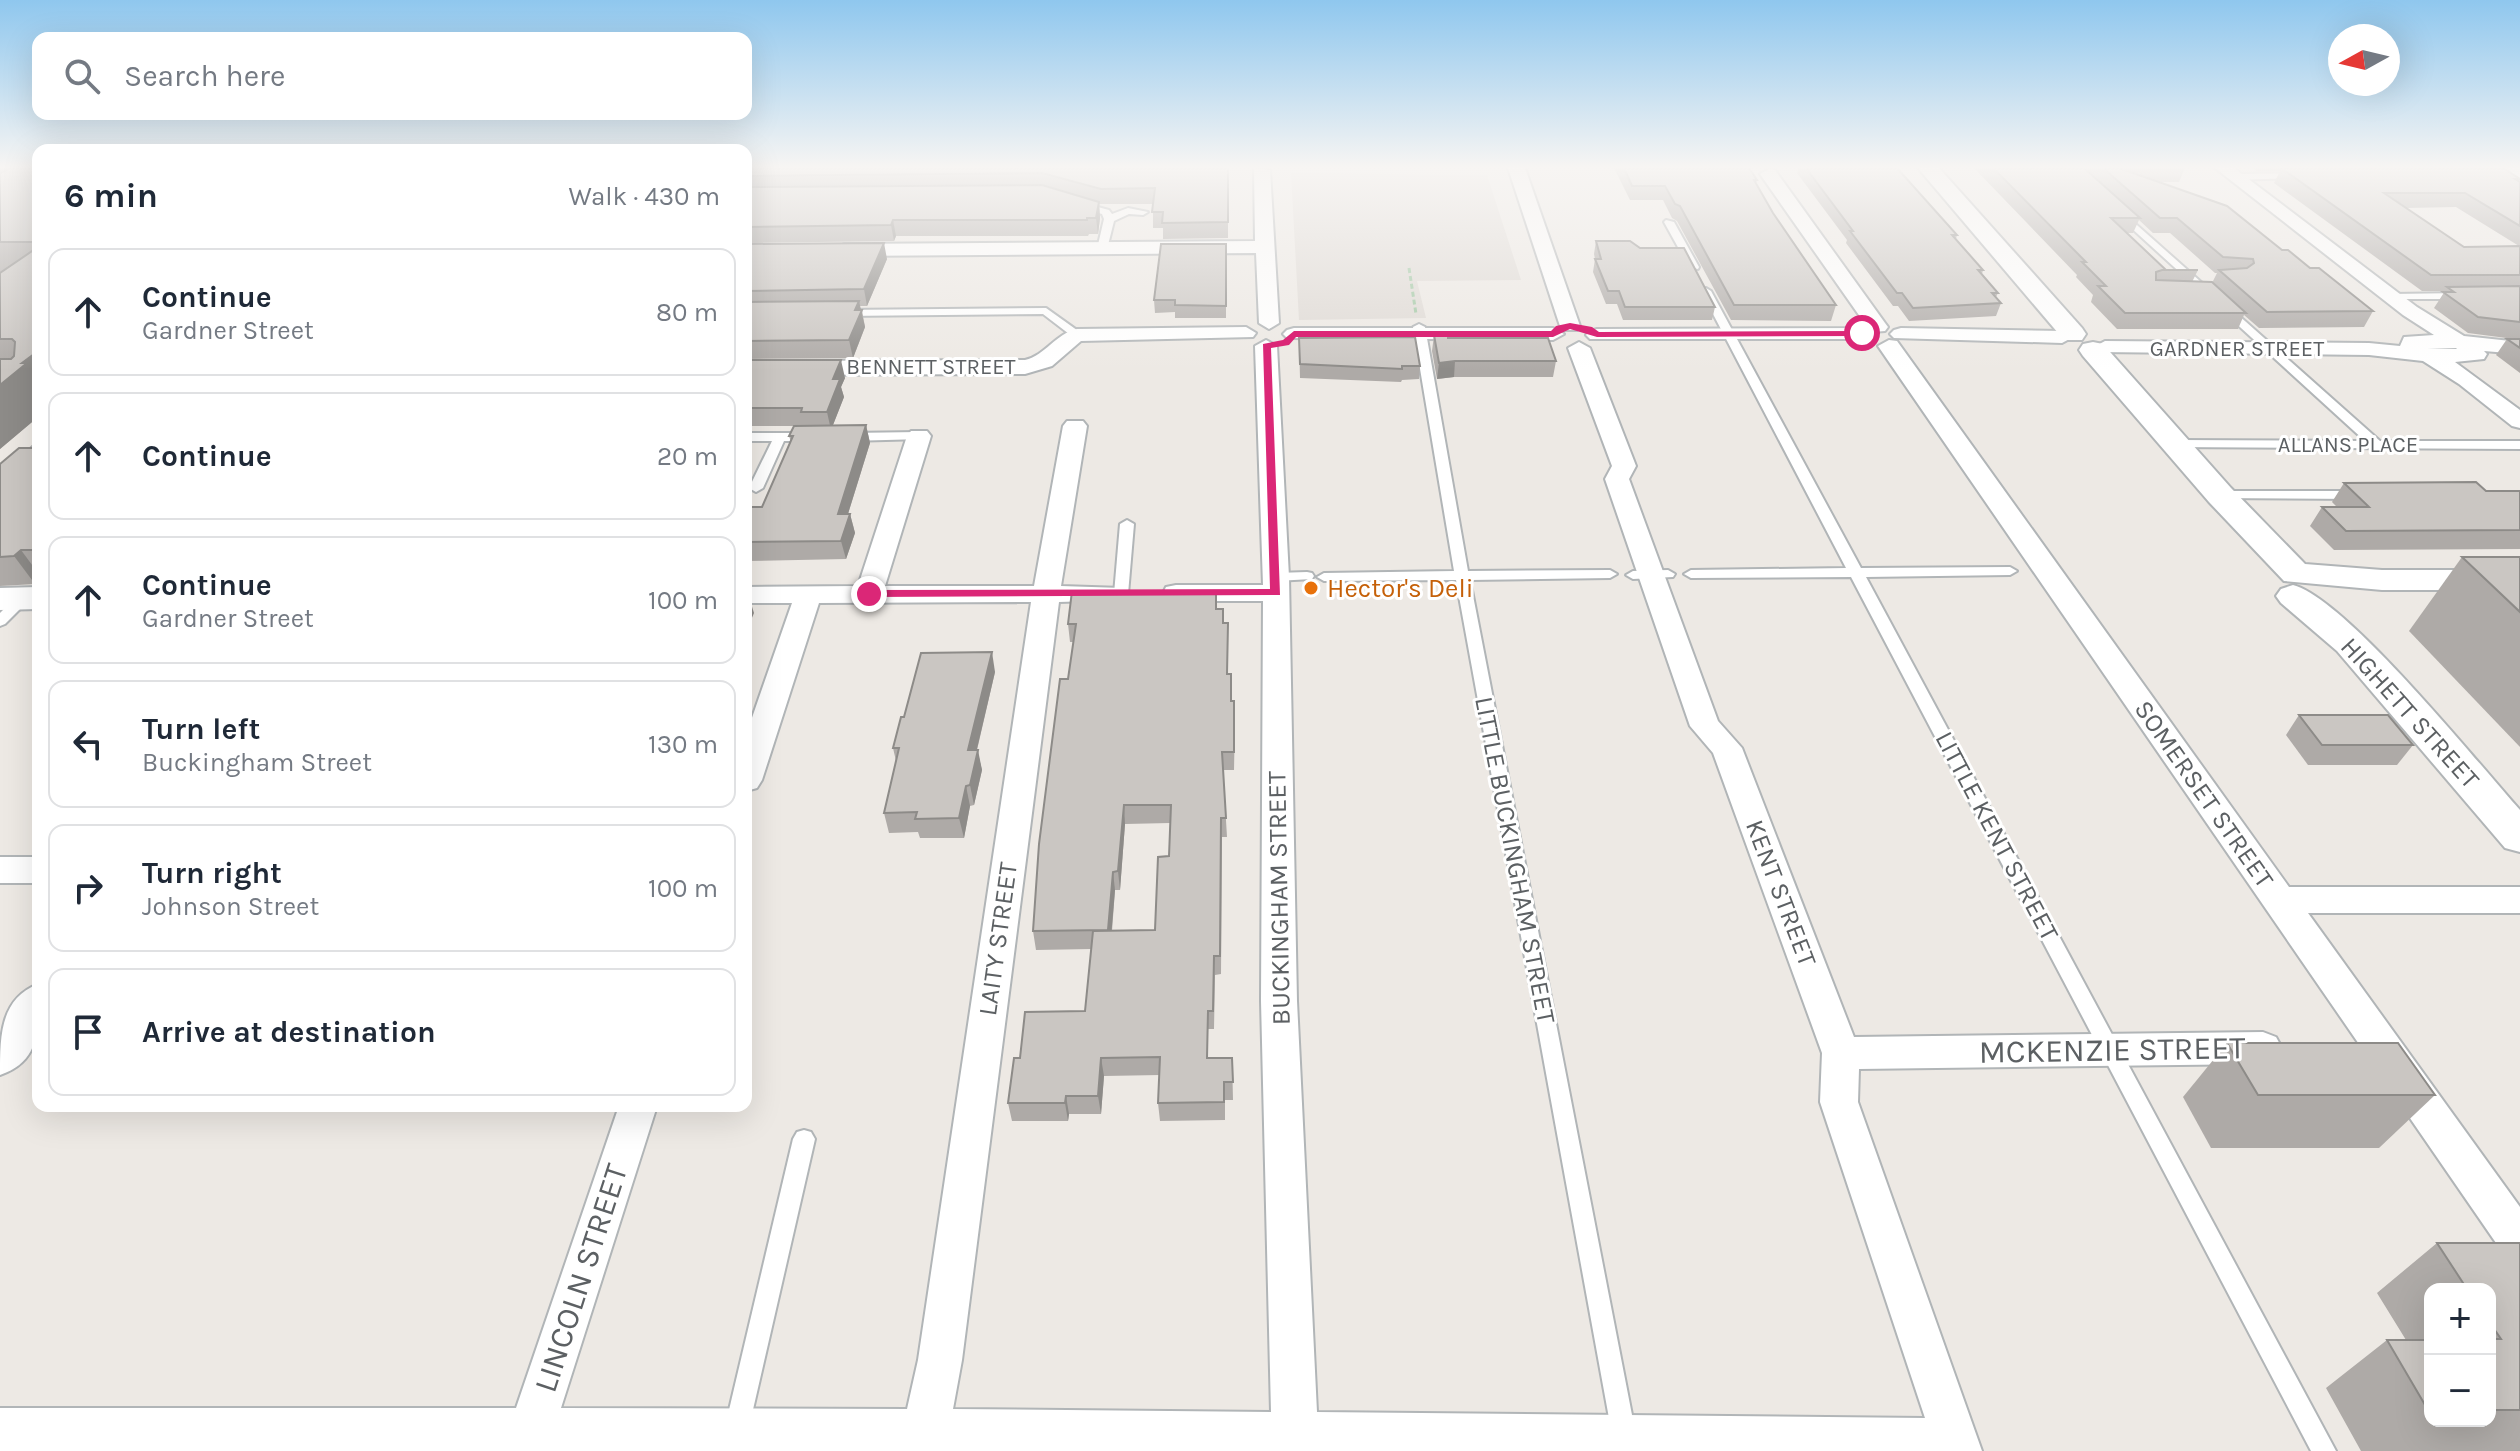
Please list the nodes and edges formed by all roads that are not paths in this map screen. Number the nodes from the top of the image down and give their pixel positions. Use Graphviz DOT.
graph roads {
  1 [pos="1105,236"];
  2 [pos="1264,236"];
  3 [pos="1540,236"];
  4 [pos="1676,236"];
  5 [pos="1812,236"];
  6 [pos="1988,236"];
  7 [pos="2145,236"];
  8 [pos="2291,236"];
  9 [pos="2304,236"];
  10 [pos="1265,247"];
  11 [pos="1102,249"];
  12 [pos="817,251"];
  13 [pos="2208,278"];
  14 [pos="2193,279"];
  15 [pos="2194,292"];
  16 [pos="2207,292"];
  17 [pos="2475,296"];
  18 [pos="2389,307"];
  19 [pos="825,313"];
  20 [pos="1420,330"];
  21 [pos="1269,334"];
  22 [pos="1730,334"];
  23 [pos="1077,335"];
  24 [pos="1882,335"];
  25 [pos="1575,336"];
  26 [pos="2083,342"];
  27 [pos="2417,348"];
  28 [pos="2467,348"];
  29 [pos="2516,348"];
  30 [pos="2271,349"];
  31 [pos="752,368"];
  32 [pos="2470,382"];
  33 [pos="2502,382"];
  34 [pos="2520,397"];
  35 [pos="2520,421"];
  36 [pos="1075,426"];
  37 [pos="919,436"];
  38 [pos="752,437"];
  39 [pos="780,437"];
  40 [pos="2175,444"];
  41 [pos="2377,445"];
  42 [pos="2520,445"];
  43 [pos="756,488"];
  44 [pos="2379,494"];
  45 [pos="2220,495"];
  46 [pos="1127,524"];
  47 [pos="2010,571"];
  48 [pos="1855,572"];
  49 [pos="1610,574"];
  50 [pos="1691,574"];
  51 [pos="1462,575"];
  52 [pos="1324,577"];
  53 [pos="2520,580"];
  54 [pos="1286,582"];
  55 [pos="2298,582"];
  56 [pos="869,594"];
  57 [pos="1121,594"];
  58 [pos="752,595"];
  59 [pos="808,595"];
  60 [pos="1046,595"];
  61 [pos="2520,599"];
  62 [pos="2343,604"];
  63 [pos="752,762"];
  64 [pos="2520,814"];
  65 [pos="2520,837"];
  66 [pos="0,870"];
  67 [pos="32,870"];
  68 [pos="2279,900"];
  69 [pos="2520,900"];
  70 [pos="2383,1047"];
  71 [pos="2293,1048"];
  72 [pos="2340,1048"];
  73 [pos="2113,1049"];
  74 [pos="1841,1053"];
  75 [pos="636,1112"];
  76 [pos="804,1139"];
  77 [pos="2520,1242"];
  78 [pos="0,1431"];
  79 [pos="735,1433"];
  80 [pos="528,1442"];
  81 [pos="928,1442"];
  82 [pos="1295,1443"];
  83 [pos="1626,1445"];
  84 [pos="1958,1446"];
  85 [pos="2324,1451"];
  1 -- 11 [label="lane"];
  2 -- 10 [label="street, BUCKINGHAM STREET"];
  3 -- 25 [label="street, KENT STREET"];
  4 -- 22 [label="lane, LITTLE KENT STREET"];
  5 -- 24 [label="street, SOMERSET STREET"];
  6 -- 26 [label="street, HIGHETT STREET"];
  7 -- 14 [label="lane"];
  8 -- 18 [label="street"];
  9 -- 18 [label="street"];
  10 -- 11 [label="street"];
  10 -- 21 [label="street, BUCKINGHAM STREET"];
  11 -- 12 [label="street"];
  13 -- 14 [label="lane"];
  14 -- 16 [label="lane"];
  15 -- 16 [label="lane"];
  16 -- 30 [label="lane"];
  17 -- 18 [label="lane"];
  18 -- 27 [label="street"];
  18 -- 28 [label="street"];
  19 -- 23 [label="lane"];
  20 -- 21 [label="street, GARDNER STREET"];
  20 -- 25 [label="street, GARDNER STREET"];
  20 -- 51 [label="lane, LITTLE BUCKINGHAM STREET"];
  21 -- 23 [label="street"];
  21 -- 54 [label="street, BUCKINGHAM STREET"];
  22 -- 24 [label="street, GARDNER STREET"];
  22 -- 25 [label="street, GARDNER STREET"];
  22 -- 48 [label="lane, LITTLE KENT STREET"];
  23 -- 31 [label="street, BENNETT STREET"];
  24 -- 26 [label="street, GARDNER STREET"];
  24 -- 68 [label="street, SOMERSET STREET"];
  25 -- 74 [label="street, KENT STREET"];
  26 -- 30 [label="street, GARDNER STREET"];
  26 -- 40 [label="street, HIGHETT STREET"];
  27 -- 28 [label="street, GARDNER STREET"];
  27 -- 30 [label="street, GARDNER STREET"];
  27 -- 32 [label="street"];
  28 -- 29 [label="street"];
  28 -- 33 [label="street"];
  30 -- 41 [label="lane"];
  32 -- 33 [label="street"];
  32 -- 35 [label="street"];
  33 -- 34 [label="street"];
  36 -- 60 [label="street, LAITY STREET"];
  37 -- 39 [label="lane"];
  37 -- 56 [label="street"];
  38 -- 39 [label="lane"];
  39 -- 43 [label="lane"];
  40 -- 41 [label="lane, ALLANS PLACE"];
  40 -- 45 [label="street, HIGHETT STREET"];
  41 -- 42 [label="lane, ALLANS PLACE"];
  44 -- 45 [label="lane"];
  45 -- 55 [label="street, HIGHETT STREET"];
  46 -- 57 [label="lane"];
  47 -- 48 [label="lane"];
  48 -- 50 [label="lane"];
  48 -- 73 [label="lane, LITTLE KENT STREET"];
  49 -- 51 [label="lane"];
  51 -- 52 [label="lane"];
  51 -- 83 [label="lane, LITTLE BUCKINGHAM STREET"];
  53 -- 55 [label="street"];
  54 -- 57 [label="street"];
  54 -- 82 [label="street, BUCKINGHAM STREET"];
  55 -- 62 [label="street, HIGHETT STREET"];
  55 -- 65 [label="street, HIGHETT STREET"];
  56 -- 59 [label="street"];
  56 -- 60 [label="street"];
  57 -- 60 [label="street"];
  58 -- 59 [label="street"];
  59 -- 63 [label="street"];
  60 -- 81 [label="street, LAITY STREET"];
  61 -- 62 [label="street"];
  62 -- 64 [label="street, HIGHETT STREET"];
  66 -- 67 [label="street"];
  68 -- 69 [label="street"];
  68 -- 70 [label="street, SOMERSET STREET"];
  70 -- 72 [label="street"];
  70 -- 77 [label="street, SOMERSET STREET"];
  71 -- 73 [label="street, MCKENZIE STREET"];
  73 -- 74 [label="street, MCKENZIE STREET"];
  73 -- 85 [label="lane, LITTLE KENT STREET"];
  74 -- 84 [label="street, KENT STREET"];
  75 -- 80 [label="street, LINCOLN STREET"];
  76 -- 79 [label="lane"];
  78 -- 80 [label="street"];
  79 -- 80 [label="street"];
  79 -- 81 [label="street"];
  81 -- 82 [label="street"];
  82 -- 83 [label="street"];
  83 -- 84 [label="street"];
}
